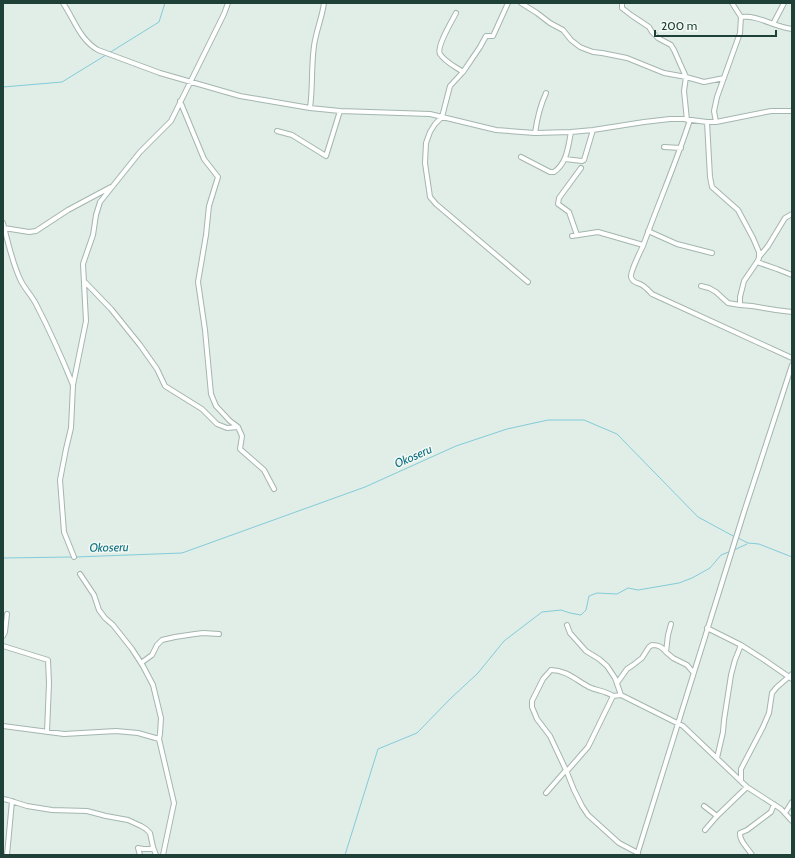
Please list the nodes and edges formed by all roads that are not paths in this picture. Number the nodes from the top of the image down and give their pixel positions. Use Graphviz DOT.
graph roads {
  1 [pos="63,3"];
  2 [pos="228,3"];
  3 [pos="324,3"];
  4 [pos="508,3"];
  5 [pos="521,3"];
  6 [pos="622,3"];
  7 [pos="732,3"];
  8 [pos="784,3"];
  9 [pos="456,13"];
  10 [pos="741,17"];
  11 [pos="773,24"];
  12 [pos="792,29"];
  13 [pos="463,72"];
  14 [pos="686,77"];
  15 [pos="724,78"];
  16 [pos="190,82"];
  17 [pos="546,93"];
  18 [pos="180,101"];
  19 [pos="310,108"];
  20 [pos="340,111"];
  21 [pos="792,111"];
  22 [pos="442,117"];
  23 [pos="689,120"];
  24 [pos="707,122"];
  25 [pos="716,122"];
  26 [pos="593,130"];
  27 [pos="277,131"];
  28 [pos="571,132"];
  29 [pos="535,133"];
  30 [pos="664,147"];
  31 [pos="681,148"];
  32 [pos="521,157"];
  33 [pos="565,159"];
  34 [pos="581,168"];
  35 [pos="113,186"];
  36 [pos="792,214"];
  37 [pos="3,223"];
  38 [pos="4,228"];
  39 [pos="648,231"];
  40 [pos="577,235"];
  41 [pos="572,236"];
  42 [pos="643,245"];
  43 [pos="712,253"];
  44 [pos="759,258"];
  45 [pos="757,262"];
  46 [pos="792,275"];
  47 [pos="84,282"];
  48 [pos="528,282"];
  49 [pos="701,286"];
  50 [pos="740,305"];
  51 [pos="792,312"];
  52 [pos="792,358"];
  53 [pos="792,365"];
  54 [pos="73,385"];
  55 [pos="238,427"];
  56 [pos="274,489"];
  57 [pos="74,557"];
  58 [pos="80,574"];
  59 [pos="6,614"];
  60 [pos="671,624"];
  61 [pos="567,625"];
  62 [pos="707,628"];
  63 [pos="219,634"];
  64 [pos="3,636"];
  65 [pos="741,645"];
  66 [pos="3,646"];
  67 [pos="666,652"];
  68 [pos="141,663"];
  69 [pos="693,672"];
  70 [pos="791,676"];
  71 [pos="617,683"];
  72 [pos="621,695"];
  73 [pos="613,696"];
  74 [pos="677,723"];
  75 [pos="3,726"];
  76 [pos="47,732"];
  77 [pos="159,738"];
  78 [pos="717,758"];
  79 [pos="566,770"];
  80 [pos="741,780"];
  81 [pos="747,787"];
  82 [pos="546,793"];
  83 [pos="3,799"];
  84 [pos="12,802"];
  85 [pos="792,802"];
  86 [pos="774,804"];
  87 [pos="704,806"];
  88 [pos="785,813"];
  89 [pos="717,816"];
  90 [pos="792,821"];
  91 [pos="705,830"];
  92 [pos="153,847"];
  93 [pos="637,854"];
  94 [pos="7,855"];
  95 [pos="140,855"];
  96 [pos="156,855"];
  97 [pos="163,855"];
  98 [pos="752,855"];
  1 -- 16 [label="street"];
  2 -- 16 [label="street"];
  3 -- 19 [label="street"];
  4 -- 13 [label="street"];
  5 -- 14 [label="street"];
  6 -- 14 [label="street"];
  7 -- 10 [label="street"];
  8 -- 11 [label="street"];
  9 -- 13 [label="street"];
  10 -- 11 [label="street"];
  10 -- 15 [label="street"];
  11 -- 12 [label="street"];
  13 -- 22 [label="street"];
  14 -- 15 [label="street"];
  14 -- 23 [label="street"];
  15 -- 25 [label="street"];
  16 -- 18 [label="street"];
  16 -- 19 [label="street"];
  17 -- 29 [label="street"];
  18 -- 35 [label="street"];
  18 -- 55 [label="street"];
  19 -- 20 [label="street"];
  20 -- 22 [label="street"];
  20 -- 27 [label="street"];
  21 -- 25 [label="street"];
  22 -- 29 [label="street"];
  22 -- 48 [label="street"];
  23 -- 24 [label="street"];
  23 -- 26 [label="street"];
  23 -- 31 [label="street"];
  24 -- 25 [label="street"];
  24 -- 44 [label="street"];
  26 -- 28 [label="street"];
  26 -- 33 [label="street"];
  28 -- 29 [label="street"];
  28 -- 33 [label="street"];
  30 -- 31 [label="street"];
  31 -- 39 [label="street"];
  32 -- 33 [label="street"];
  34 -- 40 [label="street"];
  35 -- 38 [label="street"];
  35 -- 47 [label="street"];
  36 -- 44 [label="street"];
  37 -- 38 [label="street"];
  38 -- 54 [label="street"];
  39 -- 42 [label="street"];
  39 -- 43 [label="street"];
  40 -- 41 [label="street"];
  40 -- 42 [label="street"];
  42 -- 52 [label="street"];
  44 -- 45 [label="street"];
  45 -- 46 [label="street"];
  45 -- 50 [label="street"];
  47 -- 54 [label="street"];
  47 -- 55 [label="street"];
  49 -- 50 [label="street"];
  50 -- 51 [label="street"];
  53 -- 62 [label="street"];
  54 -- 57 [label="street"];
  55 -- 56 [label="street"];
  58 -- 68 [label="street"];
  59 -- 64 [label="street"];
  60 -- 67 [label="street"];
  61 -- 71 [label="street"];
  62 -- 65 [label="street"];
  62 -- 69 [label="street"];
  63 -- 68 [label="street"];
  65 -- 70 [label="street"];
  65 -- 78 [label="street"];
  66 -- 76 [label="street"];
  67 -- 69 [label="street"];
  67 -- 71 [label="street"];
  68 -- 77 [label="street"];
  69 -- 74 [label="street"];
  70 -- 80 [label="street"];
  71 -- 72 [label="street"];
  72 -- 73 [label="street"];
  72 -- 74 [label="street"];
  73 -- 79 [label="street"];
  73 -- 79 [label="street"];
  74 -- 78 [label="street"];
  74 -- 93 [label="street"];
  75 -- 76 [label="street"];
  76 -- 77 [label="street"];
  77 -- 97 [label="street"];
  78 -- 80 [label="street"];
  79 -- 82 [label="street"];
  79 -- 93 [label="street"];
  80 -- 81 [label="street"];
  81 -- 86 [label="street"];
  81 -- 89 [label="street"];
  83 -- 84 [label="street"];
  84 -- 92 [label="street"];
  84 -- 94 [label="street"];
  85 -- 88 [label="street"];
  86 -- 88 [label="street"];
  86 -- 98 [label="street"];
  87 -- 89 [label="street"];
  88 -- 90 [label="street"];
  89 -- 91 [label="street"];
  92 -- 95 [label="street"];
  92 -- 96 [label="street"];
}
